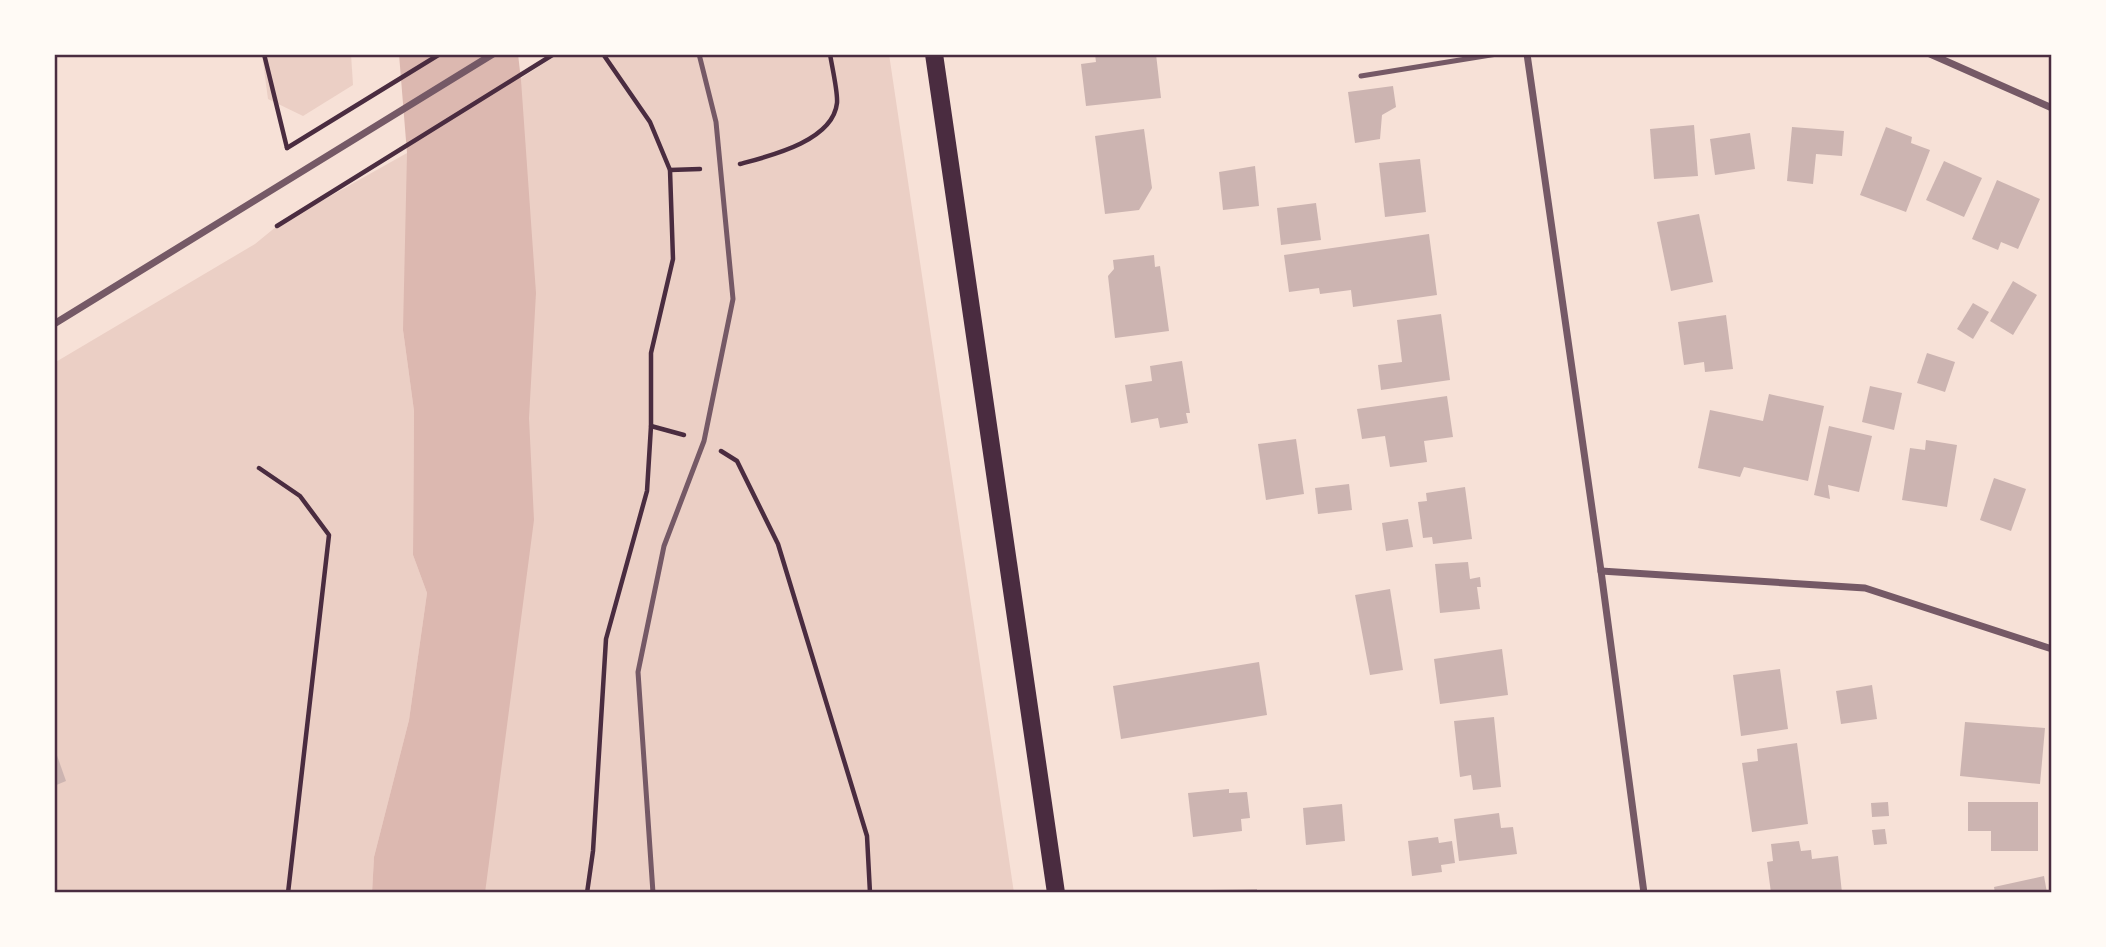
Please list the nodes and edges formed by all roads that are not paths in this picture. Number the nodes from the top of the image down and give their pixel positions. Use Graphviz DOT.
graph roads {
  1 [pos="493,54"];
  2 [pos="699,54"];
  3 [pos="934,54"];
  4 [pos="1497,54"];
  5 [pos="1527,54"];
  6 [pos="1930,54"];
  7 [pos="1361,76"];
  8 [pos="2052,108"];
  9 [pos="54,324"];
  10 [pos="1601,571"];
  11 [pos="2052,649"];
  12 [pos="653,893"];
  13 [pos="1056,893"];
  14 [pos="1644,893"];
  1 -- 9 [label="street"];
  2 -- 12 [label="lane"];
  3 -- 13 [label="main road"];
  4 -- 7 [label="lane"];
  5 -- 10 [label="street"];
  6 -- 8 [label="street"];
  10 -- 11 [label="street"];
  10 -- 14 [label="street"];
}
